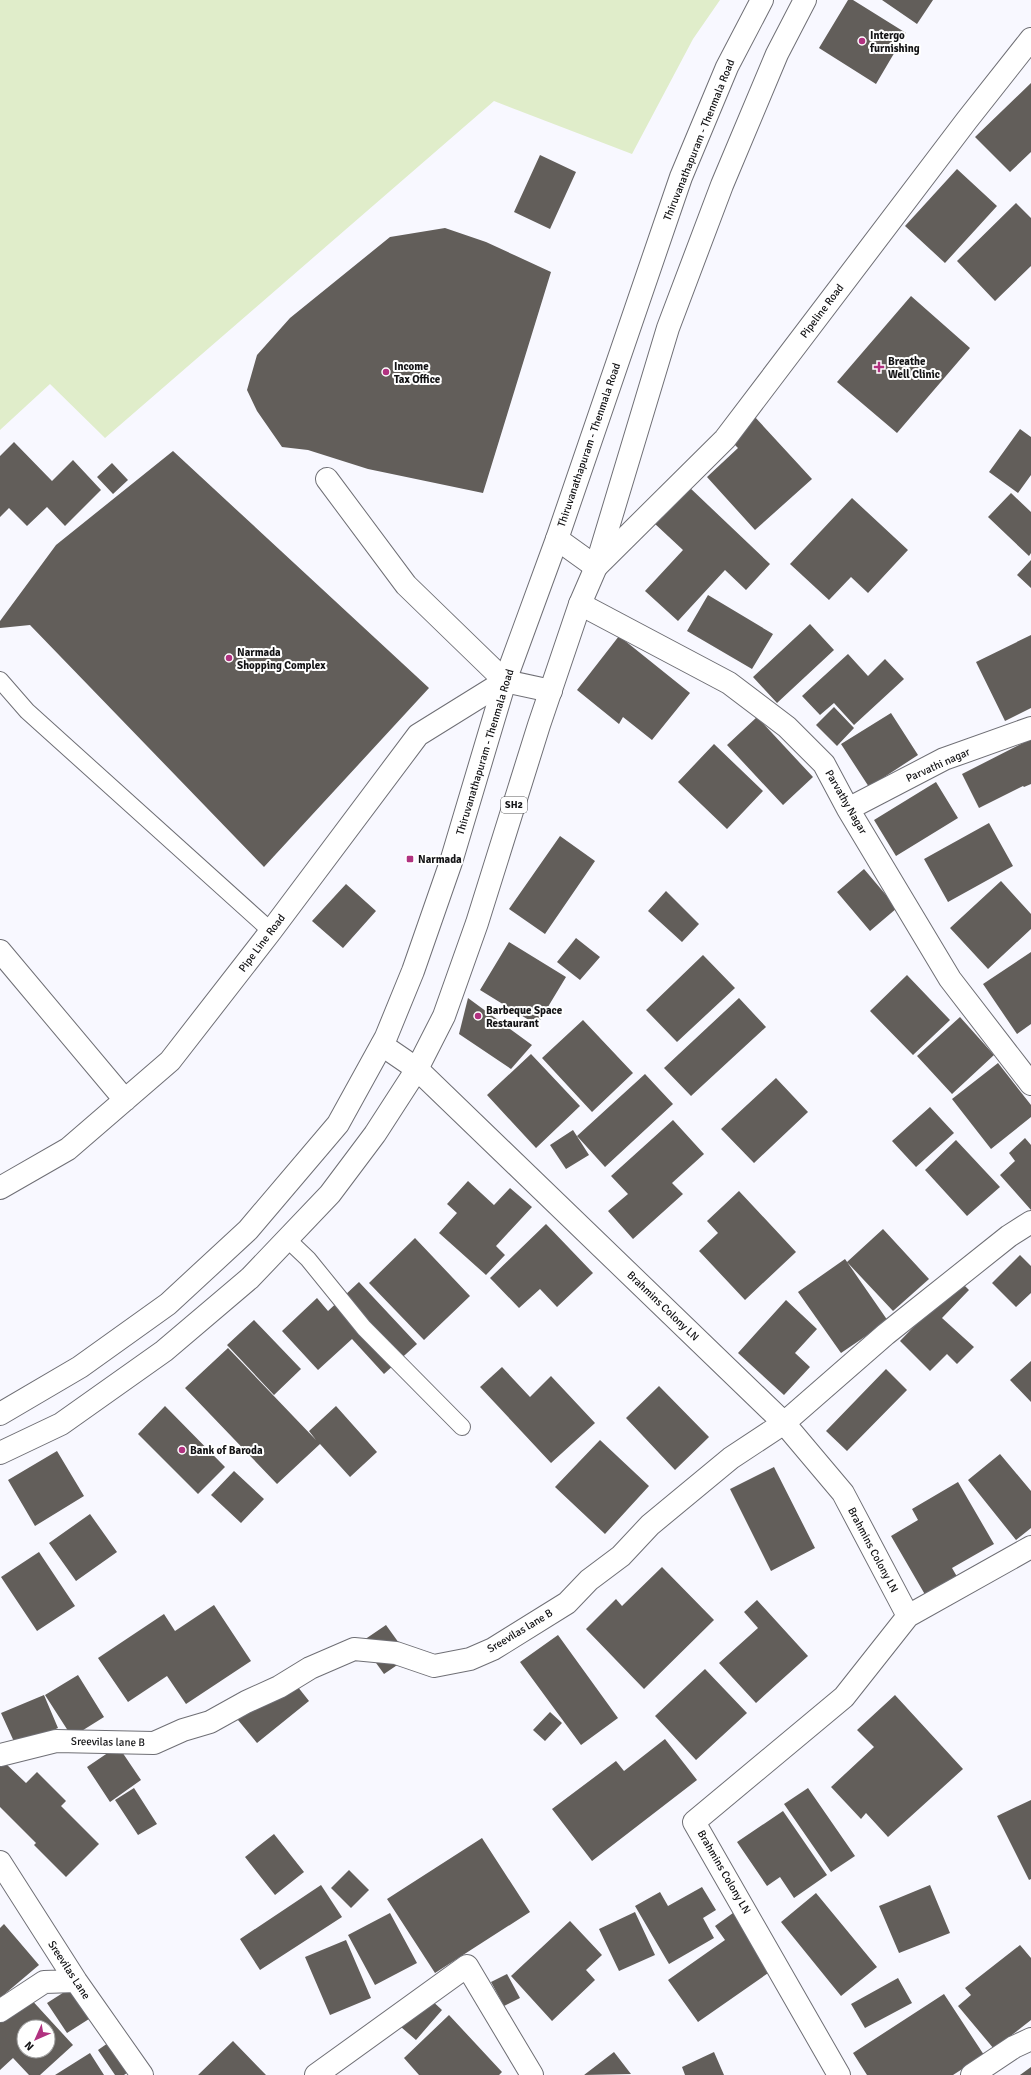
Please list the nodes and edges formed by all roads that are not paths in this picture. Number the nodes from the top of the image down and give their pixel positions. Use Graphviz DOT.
graph roads {
  1 [pos="762,0"];
  2 [pos="805,0"];
  3 [pos="1031,39"];
  4 [pos="328,479"];
  5 [pos="557,539"];
  6 [pos="596,568"];
  7 [pos="580,604"];
  8 [pos="0,680"];
  9 [pos="505,681"];
  10 [pos="551,691"];
  11 [pos="1031,728"];
  12 [pos="848,809"];
  13 [pos="271,931"];
  14 [pos="0,951"];
  15 [pos="382,1045"];
  16 [pos="417,1069"];
  17 [pos="1031,1084"];
  18 [pos="125,1100"];
  19 [pos="0,1188"];
  20 [pos="1031,1222"];
  21 [pos="287,1239"];
  22 [pos="0,1414"];
  23 [pos="784,1423"];
  24 [pos="462,1427"];
  25 [pos="0,1453"];
  26 [pos="1031,1548"];
  27 [pos="908,1616"];
  28 [pos="0,1755"];
  29 [pos="0,1862"];
  30 [pos="76,1981"];
  31 [pos="0,2012"];
  32 [pos="1031,2040"];
  33 [pos="142,2075"];
  34 [pos="316,2075"];
  35 [pos="532,2075"];
  36 [pos="839,2075"];
  37 [pos="972,2075"];
  1 -- 5 [label="street, Thiruvanathapuram - Thenmala Road"];
  2 -- 6 [label="street, SH2"];
  3 -- 6 [label="street, Pipeline Road"];
  4 -- 9 [label="street"];
  5 -- 6 [label="street"];
  5 -- 9 [label="street, Thiruvanathapuram - Thenmala Road"];
  6 -- 7 [label="street, SH2"];
  7 -- 10 [label="street, SH2"];
  7 -- 12 [label="street, Parvathy Nagar"];
  8 -- 13 [label="lane"];
  9 -- 10 [label="street"];
  9 -- 13 [label="street, Pipe Line Road"];
  9 -- 15 [label="street, Thiruvanathapuram - Thenmala Road"];
  10 -- 16 [label="street, SH2"];
  11 -- 12 [label="street, Parvathi nagar"];
  12 -- 17 [label="street, Parvathy Nagar"];
  13 -- 18 [label="street, Pipe Line Road"];
  14 -- 18 [label="street"];
  15 -- 16 [label="street, Brahmins Colony LN"];
  15 -- 22 [label="street, Thiruvanathapuram - Thenmala Road"];
  16 -- 21 [label="street, SH2"];
  16 -- 23 [label="street, Brahmins Colony LN"];
  18 -- 19 [label="street, Pipe Line Road"];
  20 -- 23 [label="street, Sreevilas lane B"];
  21 -- 24 [label="lane"];
  21 -- 25 [label="street, SH2"];
  23 -- 27 [label="street, Brahmins Colony LN"];
  23 -- 28 [label="street, Sreevilas lane B"];
  26 -- 27 [label="street"];
  27 -- 36 [label="street, Brahmins Colony LN"];
  29 -- 30 [label="street, Sreevilas Lane"];
  30 -- 31 [label="street"];
  30 -- 33 [label="street, Sreevilas Lane"];
  32 -- 37 [label="street"];
  34 -- 35 [label="street"];
}
